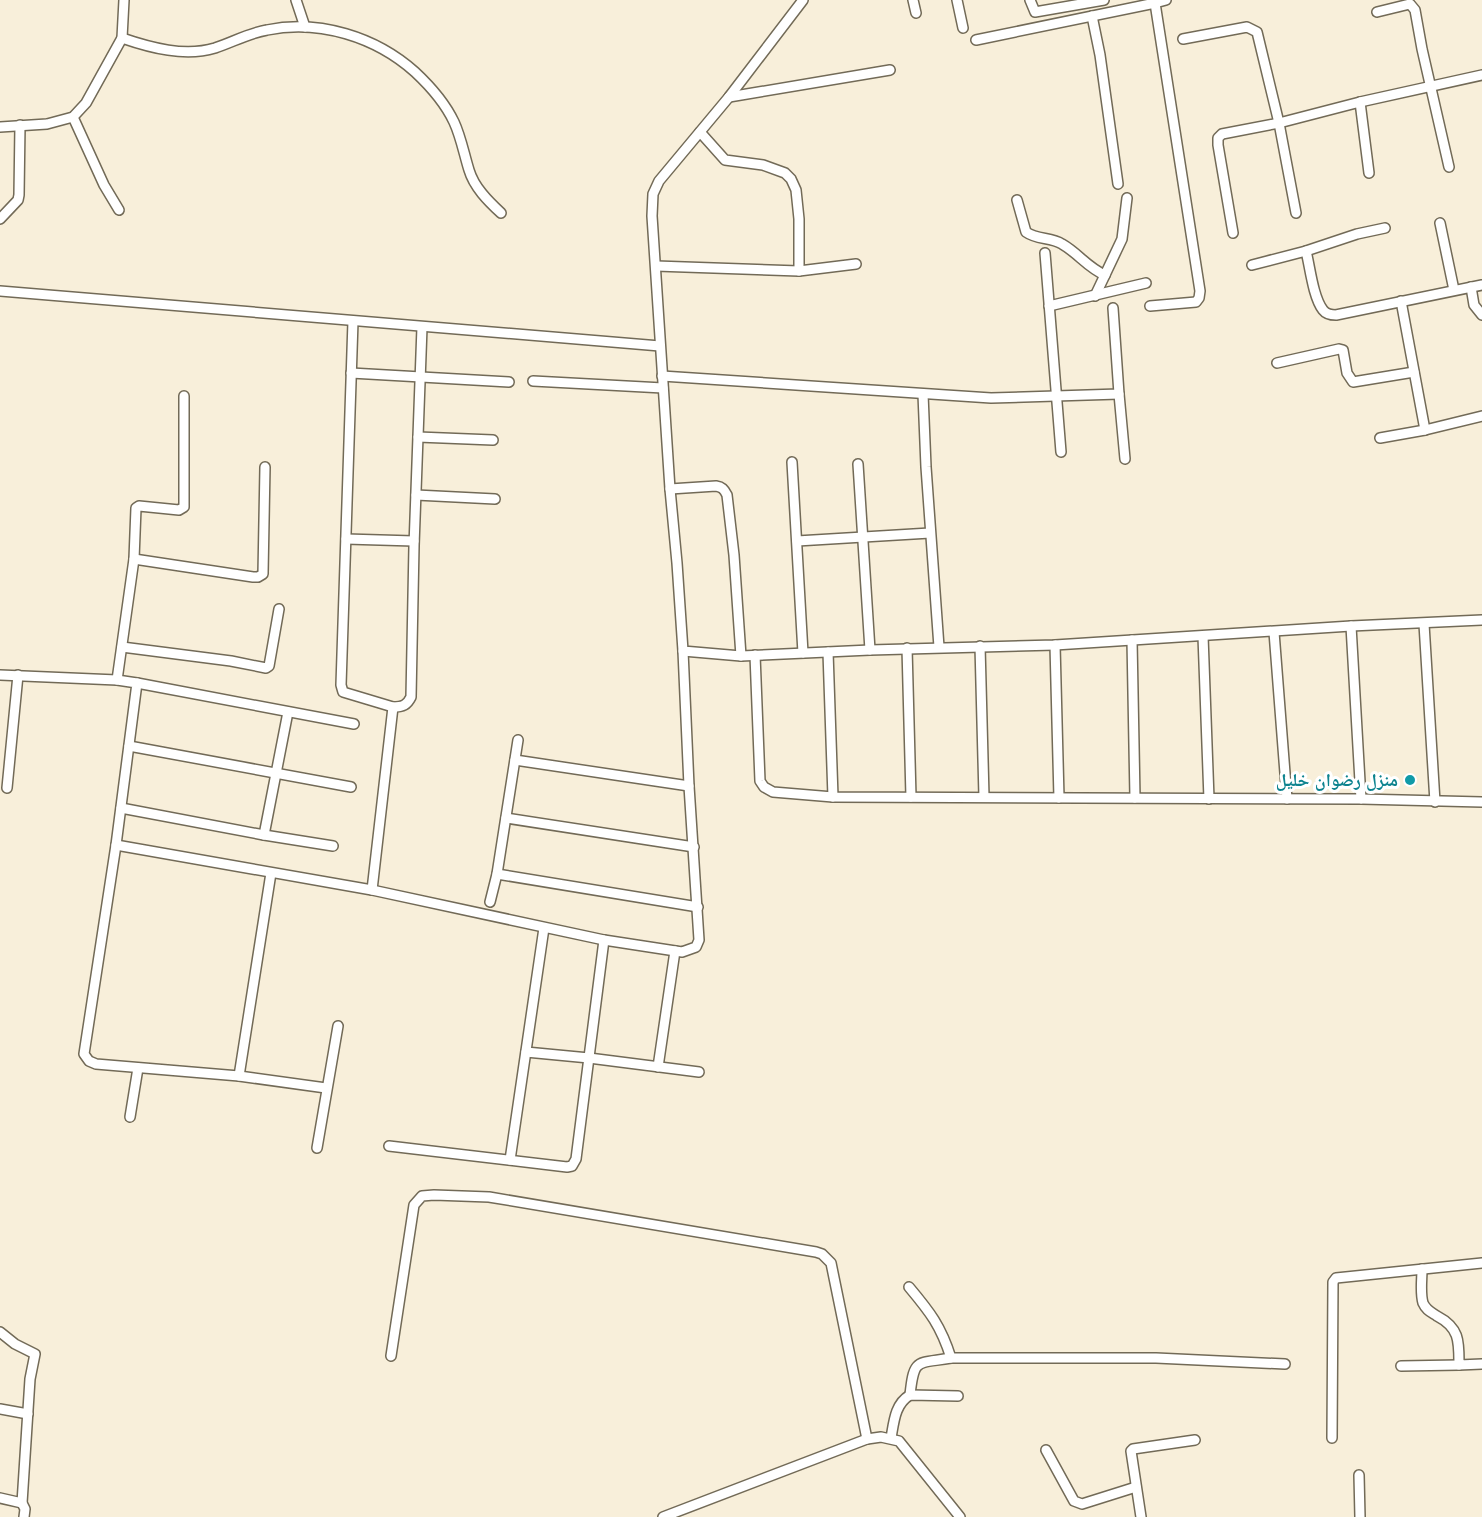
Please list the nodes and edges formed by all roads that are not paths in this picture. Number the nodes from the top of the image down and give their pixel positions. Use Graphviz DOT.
graph roads {
  1 [pos="124,0"];
  2 [pos="296,0"];
  3 [pos="803,0"];
  4 [pos="913,0"];
  5 [pos="957,0"];
  6 [pos="1030,0"];
  7 [pos="1104,0"];
  8 [pos="1166,0"];
  9 [pos="1155,3"];
  10 [pos="1377,12"];
  11 [pos="916,13"];
  12 [pos="1092,16"];
  13 [pos="305,27"];
  14 [pos="963,28"];
  15 [pos="122,38"];
  16 [pos="1183,39"];
  17 [pos="976,40"];
  18 [pos="890,70"];
  19 [pos="1481,78"];
  20 [pos="1430,87"];
  21 [pos="729,97"];
  22 [pos="1360,102"];
  23 [pos="73,117"];
  24 [pos="1279,123"];
  25 [pos="20,125"];
  26 [pos="0,127"];
  27 [pos="700,132"];
  28 [pos="1449,167"];
  29 [pos="1369,173"];
  30 [pos="1118,184"];
  31 [pos="1127,198"];
  32 [pos="1017,200"];
  33 [pos="119,210"];
  34 [pos="501,213"];
  35 [pos="1296,213"];
  36 [pos="0,219"];
  37 [pos="1440,224"];
  38 [pos="1385,228"];
  39 [pos="1233,233"];
  40 [pos="1306,251"];
  41 [pos="1045,253"];
  42 [pos="856,264"];
  43 [pos="1252,265"];
  44 [pos="656,266"];
  45 [pos="799,271"];
  46 [pos="1105,275"];
  47 [pos="1146,283"];
  48 [pos="1482,285"];
  49 [pos="1471,287"];
  50 [pos="1454,290"];
  51 [pos="0,291"];
  52 [pos="1095,296"];
  53 [pos="1401,301"];
  54 [pos="1049,306"];
  55 [pos="1150,306"];
  56 [pos="1113,308"];
  57 [pos="1482,315"];
  58 [pos="353,321"];
  59 [pos="422,327"];
  60 [pos="660,346"];
  61 [pos="1277,363"];
  62 [pos="1414,372"];
  63 [pos="351,373"];
  64 [pos="662,376"];
  65 [pos="421,378"];
  66 [pos="532,381"];
  67 [pos="508,382"];
  68 [pos="663,388"];
  69 [pos="923,394"];
  70 [pos="1119,394"];
  71 [pos="184,396"];
  72 [pos="1056,396"];
  73 [pos="1482,416"];
  74 [pos="1425,430"];
  75 [pos="418,438"];
  76 [pos="1380,438"];
  77 [pos="493,440"];
  78 [pos="1062,452"];
  79 [pos="1125,459"];
  80 [pos="792,462"];
  81 [pos="858,464"];
  82 [pos="265,467"];
  83 [pos="670,489"];
  84 [pos="416,495"];
  85 [pos="495,499"];
  86 [pos="930,532"];
  87 [pos="863,537"];
  88 [pos="346,539"];
  89 [pos="414,541"];
  90 [pos="797,541"];
  91 [pos="134,559"];
  92 [pos="279,609"];
  93 [pos="1482,620"];
  94 [pos="1424,624"];
  95 [pos="1351,626"];
  96 [pos="1274,632"];
  97 [pos="1203,636"];
  98 [pos="1131,640"];
  99 [pos="1055,645"];
  100 [pos="980,646"];
  101 [pos="122,647"];
  102 [pos="939,647"];
  103 [pos="907,648"];
  104 [pos="870,650"];
  105 [pos="683,651"];
  106 [pos="828,652"];
  107 [pos="803,653"];
  108 [pos="755,655"];
  109 [pos="741,656"];
  110 [pos="0,675"];
  111 [pos="18,675"];
  112 [pos="117,680"];
  113 [pos="137,683"];
  114 [pos="393,707"];
  115 [pos="288,712"];
  116 [pos="354,724"];
  117 [pos="518,740"];
  118 [pos="129,746"];
  119 [pos="515,760"];
  120 [pos="276,774"];
  121 [pos="689,786"];
  122 [pos="351,787"];
  123 [pos="8,788"];
  124 [pos="833,797"];
  125 [pos="911,797"];
  126 [pos="984,797"];
  127 [pos="1059,798"];
  128 [pos="1135,798"];
  129 [pos="1209,799"];
  130 [pos="1287,799"];
  131 [pos="1361,799"];
  132 [pos="1436,802"];
  133 [pos="1482,802"];
  134 [pos="121,808"];
  135 [pos="506,818"];
  136 [pos="264,835"];
  137 [pos="116,845"];
  138 [pos="333,846"];
  139 [pos="694,847"];
  140 [pos="271,873"];
  141 [pos="496,874"];
  142 [pos="372,890"];
  143 [pos="490,902"];
  144 [pos="698,907"];
  145 [pos="544,928"];
  146 [pos="604,940"];
  147 [pos="675,951"];
  148 [pos="338,1026"];
  149 [pos="526,1052"];
  150 [pos="589,1058"];
  151 [pos="658,1066"];
  152 [pos="138,1068"];
  153 [pos="699,1071"];
  154 [pos="239,1076"];
  155 [pos="326,1088"];
  156 [pos="130,1117"];
  157 [pos="389,1146"];
  158 [pos="316,1148"];
  159 [pos="510,1160"];
  160 [pos="1482,1263"];
  161 [pos="1422,1269"];
  162 [pos="909,1287"];
  163 [pos="0,1332"];
  164 [pos="391,1356"];
  165 [pos="951,1358"];
  166 [pos="1285,1364"];
  167 [pos="1459,1365"];
  168 [pos="1482,1365"];
  169 [pos="1401,1366"];
  170 [pos="910,1395"];
  171 [pos="958,1396"];
  172 [pos="0,1409"];
  173 [pos="28,1414"];
  174 [pos="891,1438"];
  175 [pos="1332,1438"];
  176 [pos="867,1439"];
  177 [pos="1195,1440"];
  178 [pos="1046,1450"];
  179 [pos="1359,1475"];
  180 [pos="1136,1487"];
  181 [pos="0,1498"];
  182 [pos="22,1503"];
  183 [pos="24,1517"];
  184 [pos="663,1517"];
  185 [pos="960,1517"];
  186 [pos="1142,1517"];
  187 [pos="1360,1517"];
  1 -- 15 [label="street"];
  2 -- 13 [label="street"];
  3 -- 21 [label="street"];
  4 -- 11 [label="street"];
  5 -- 14 [label="street"];
  6 -- 7 [label="street"];
  8 -- 9 [label="street"];
  9 -- 12 [label="street"];
  9 -- 55 [label="street"];
  10 -- 20 [label="street"];
  12 -- 17 [label="street"];
  12 -- 30 [label="street"];
  13 -- 15 [label="street"];
  13 -- 34 [label="street"];
  15 -- 23 [label="street"];
  16 -- 24 [label="street"];
  18 -- 21 [label="street"];
  19 -- 20 [label="street"];
  20 -- 22 [label="street"];
  20 -- 28 [label="street"];
  21 -- 27 [label="street"];
  22 -- 24 [label="street"];
  22 -- 29 [label="street"];
  23 -- 25 [label="street"];
  23 -- 33 [label="street"];
  24 -- 35 [label="street"];
  24 -- 39 [label="street"];
  25 -- 26 [label="street"];
  25 -- 36 [label="street"];
  27 -- 44 [label="street"];
  27 -- 45 [label="street"];
  31 -- 46 [label="street"];
  32 -- 46 [label="street"];
  37 -- 50 [label="street"];
  38 -- 40 [label="street"];
  40 -- 43 [label="street"];
  40 -- 53 [label="street"];
  41 -- 54 [label="street"];
  42 -- 45 [label="street"];
  44 -- 45 [label="street"];
  44 -- 60 [label="street"];
  46 -- 52 [label="street"];
  47 -- 52 [label="street"];
  48 -- 49 [label="street"];
  49 -- 50 [label="street"];
  49 -- 57 [label="street"];
  50 -- 53 [label="street"];
  51 -- 58 [label="street"];
  52 -- 54 [label="street"];
  53 -- 62 [label="street"];
  54 -- 72 [label="street"];
  56 -- 70 [label="street"];
  58 -- 59 [label="street"];
  58 -- 63 [label="street"];
  59 -- 60 [label="street"];
  59 -- 65 [label="street"];
  60 -- 64 [label="street"];
  61 -- 62 [label="street"];
  62 -- 74 [label="street"];
  63 -- 65 [label="street"];
  63 -- 88 [label="street"];
  64 -- 68 [label="street"];
  64 -- 69 [label="street"];
  65 -- 67 [label="street"];
  65 -- 75 [label="street"];
  66 -- 68 [label="street"];
  68 -- 83 [label="street"];
  69 -- 72 [label="street"];
  69 -- 86 [label="street"];
  70 -- 72 [label="street"];
  70 -- 79 [label="street"];
  71 -- 91 [label="street"];
  72 -- 78 [label="street"];
  73 -- 74 [label="street"];
  74 -- 76 [label="street"];
  75 -- 77 [label="street"];
  75 -- 84 [label="street"];
  80 -- 90 [label="street"];
  81 -- 87 [label="street"];
  82 -- 91 [label="street"];
  83 -- 105 [label="street"];
  83 -- 109 [label="street"];
  84 -- 85 [label="street"];
  84 -- 89 [label="street"];
  86 -- 87 [label="street"];
  86 -- 102 [label="street"];
  87 -- 90 [label="street"];
  87 -- 104 [label="street"];
  88 -- 89 [label="street"];
  88 -- 114 [label="street"];
  89 -- 114 [label="street"];
  90 -- 107 [label="street"];
  91 -- 101 [label="street"];
  92 -- 101 [label="street"];
  93 -- 94 [label="street"];
  94 -- 95 [label="street"];
  94 -- 132 [label="street"];
  95 -- 96 [label="street"];
  95 -- 131 [label="street"];
  96 -- 97 [label="street"];
  96 -- 130 [label="street"];
  97 -- 98 [label="street"];
  97 -- 129 [label="street"];
  98 -- 99 [label="street"];
  98 -- 128 [label="street"];
  99 -- 100 [label="street"];
  99 -- 127 [label="street"];
  100 -- 102 [label="street"];
  100 -- 126 [label="street"];
  101 -- 112 [label="street"];
  102 -- 103 [label="street"];
  103 -- 104 [label="street"];
  103 -- 125 [label="street"];
  104 -- 106 [label="street"];
  105 -- 109 [label="street"];
  105 -- 121 [label="street"];
  106 -- 107 [label="street"];
  106 -- 124 [label="street"];
  107 -- 108 [label="street"];
  108 -- 109 [label="street"];
  108 -- 124 [label="street"];
  110 -- 111 [label="street"];
  111 -- 112 [label="street"];
  111 -- 123 [label="street"];
  112 -- 113 [label="street"];
  113 -- 115 [label="street"];
  113 -- 118 [label="street"];
  114 -- 142 [label="street"];
  115 -- 116 [label="street"];
  115 -- 120 [label="street"];
  117 -- 119 [label="street"];
  118 -- 120 [label="street"];
  118 -- 134 [label="street"];
  119 -- 121 [label="street"];
  119 -- 135 [label="street"];
  120 -- 122 [label="street"];
  120 -- 136 [label="street"];
  121 -- 139 [label="street"];
  124 -- 125 [label="street"];
  125 -- 126 [label="street"];
  126 -- 127 [label="street"];
  127 -- 128 [label="street"];
  128 -- 129 [label="street"];
  129 -- 130 [label="street"];
  130 -- 131 [label="street"];
  131 -- 132 [label="street"];
  132 -- 133 [label="street"];
  134 -- 136 [label="street"];
  134 -- 137 [label="street"];
  135 -- 139 [label="street"];
  135 -- 141 [label="street"];
  136 -- 138 [label="street"];
  137 -- 140 [label="street"];
  137 -- 152 [label="street"];
  139 -- 144 [label="street"];
  140 -- 142 [label="street"];
  140 -- 154 [label="street"];
  141 -- 143 [label="street"];
  141 -- 144 [label="street"];
  142 -- 145 [label="street"];
  144 -- 147 [label="street"];
  145 -- 146 [label="street"];
  145 -- 149 [label="street"];
  146 -- 147 [label="street"];
  146 -- 150 [label="street"];
  147 -- 151 [label="street"];
  148 -- 155 [label="street"];
  149 -- 150 [label="street"];
  149 -- 159 [label="street"];
  150 -- 151 [label="street"];
  150 -- 159 [label="street"];
  151 -- 153 [label="street"];
  152 -- 154 [label="street"];
  152 -- 156 [label="street"];
  154 -- 155 [label="street"];
  155 -- 158 [label="street"];
  157 -- 159 [label="street"];
  160 -- 161 [label="street"];
  161 -- 167 [label="street"];
  161 -- 175 [label="street"];
  162 -- 165 [label="street"];
  163 -- 173 [label="street"];
  164 -- 176 [label="street"];
  165 -- 166 [label="street"];
  165 -- 170 [label="street"];
  167 -- 168 [label="street"];
  167 -- 169 [label="street"];
  170 -- 171 [label="street"];
  170 -- 174 [label="street"];
  172 -- 173 [label="street"];
  173 -- 182 [label="street"];
  174 -- 176 [label="street"];
  174 -- 185 [label="street"];
  176 -- 184 [label="street"];
  177 -- 180 [label="street"];
  178 -- 180 [label="street"];
  179 -- 187 [label="street"];
  180 -- 186 [label="street"];
  181 -- 182 [label="street"];
  182 -- 183 [label="street"];
}
